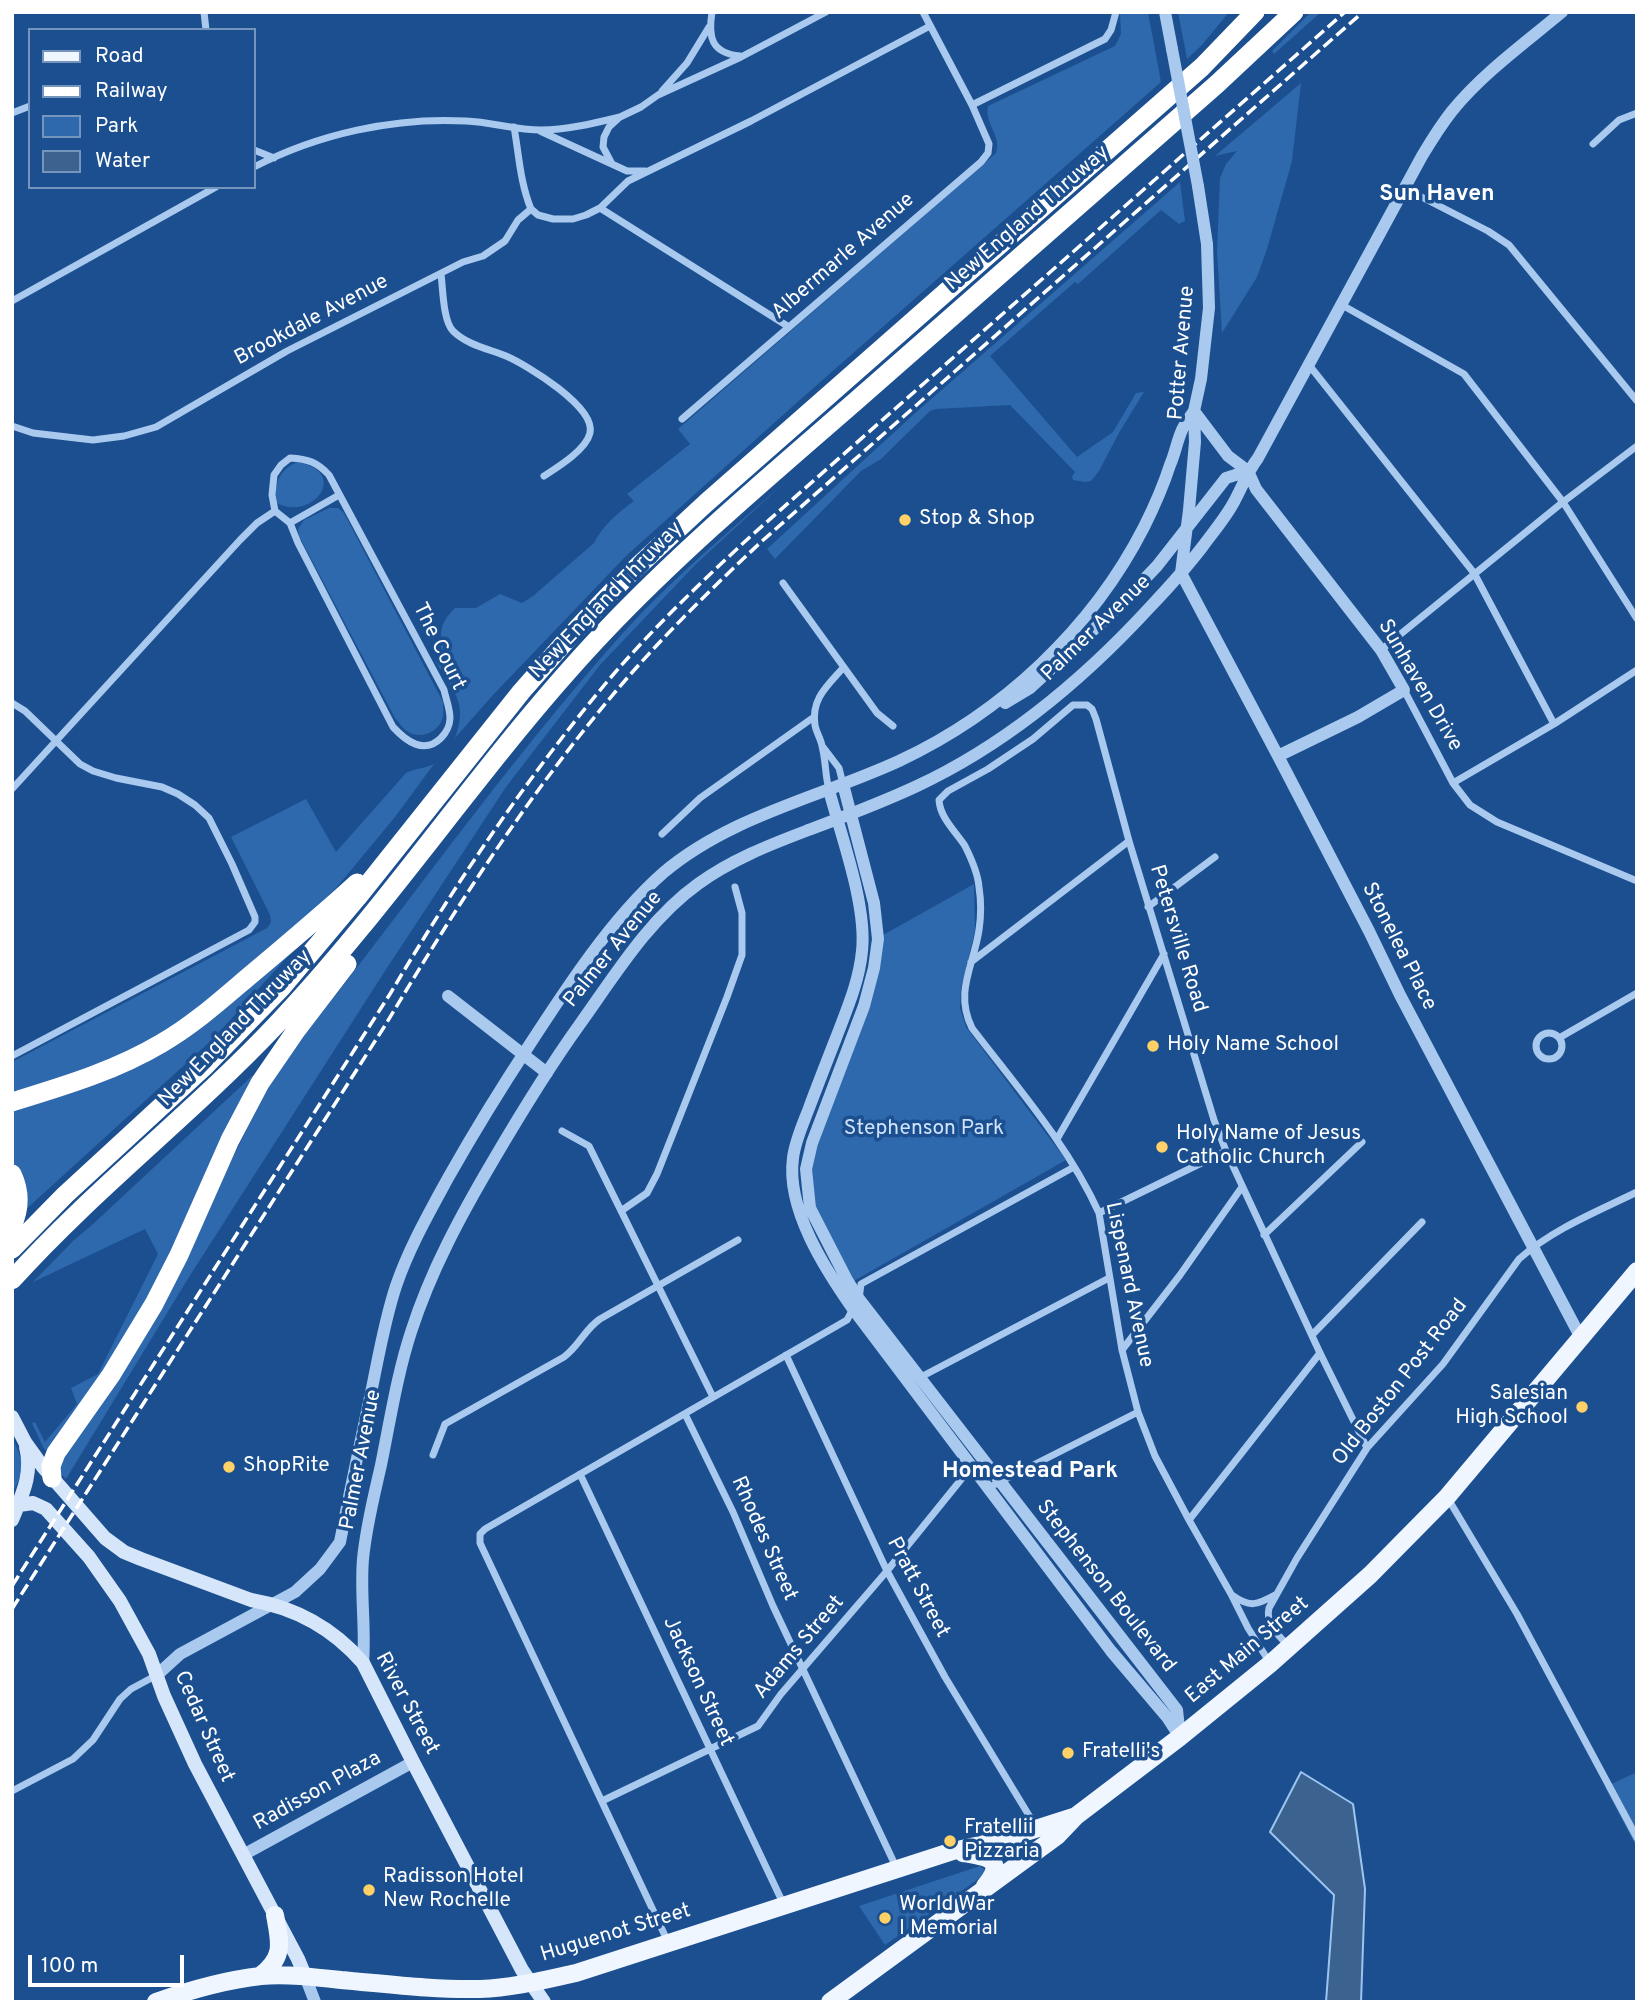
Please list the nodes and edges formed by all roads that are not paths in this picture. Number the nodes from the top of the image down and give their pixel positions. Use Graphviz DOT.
graph roads {
  1 [pos="712,12"];
  2 [pos="826,12"];
  3 [pos="923,12"];
  4 [pos="1165,12"];
  5 [pos="1255,12"];
  6 [pos="1294,12"];
  7 [pos="1562,12"];
  8 [pos="1115,16"];
  9 [pos="930,26"];
  10 [pos="709,27"];
  11 [pos="741,57"];
  12 [pos="658,95"];
  13 [pos="972,105"];
  14 [pos="1637,113"];
  15 [pos="620,117"];
  16 [pos="514,127"];
  17 [pos="540,130"];
  18 [pos="1594,144"];
  19 [pos="256,151"];
  20 [pos="274,158"];
  21 [pos="612,164"];
  22 [pos="256,166"];
  23 [pos="648,171"];
  24 [pos="1404,188"];
  25 [pos="212,189"];
  26 [pos="600,208"];
  27 [pos="531,209"];
  28 [pos="441,274"];
  29 [pos="12,301"];
  30 [pos="1342,305"];
  31 [pos="789,327"];
  32 [pos="1309,365"];
  33 [pos="1637,401"];
  34 [pos="1194,411"];
  35 [pos="682,419"];
  36 [pos="12,426"];
  37 [pos="1637,446"];
  38 [pos="1248,471"];
  39 [pos="544,476"];
  40 [pos="339,495"];
  41 [pos="1563,502"];
  42 [pos="275,511"];
  43 [pos="290,523"];
  44 [pos="1187,527"];
  45 [pos="1181,573"];
  46 [pos="1475,573"];
  47 [pos="783,583"];
  48 [pos="1637,619"];
  49 [pos="1381,650"];
  50 [pos="843,668"];
  51 [pos="1637,670"];
  52 [pos="1404,690"];
  53 [pos="12,703"];
  54 [pos="814,717"];
  55 [pos="964,724"];
  56 [pos="1554,724"];
  57 [pos="893,726"];
  58 [pos="57,740"];
  59 [pos="822,746"];
  60 [pos="1278,756"];
  61 [pos="1453,783"];
  62 [pos="843,784"];
  63 [pos="12,789"];
  64 [pos="829,790"];
  65 [pos="939,800"];
  66 [pos="850,814"];
  67 [pos="837,819"];
  68 [pos="662,834"];
  69 [pos="404,839"];
  70 [pos="1129,841"];
  71 [pos="1215,857"];
  72 [pos="414,862"];
  73 [pos="1637,881"];
  74 [pos="735,887"];
  75 [pos="1148,907"];
  76 [pos="1164,954"];
  77 [pos="970,963"];
  78 [pos="1637,993"];
  79 [pos="448,996"];
  80 [pos="1559,1038"];
  81 [pos="523,1054"];
  82 [pos="12,1056"];
  83 [pos="547,1073"];
  84 [pos="12,1102"];
  85 [pos="562,1131"];
  86 [pos="1057,1139"];
  87 [pos="1362,1142"];
  88 [pos="1226,1151"];
  89 [pos="1074,1167"];
  90 [pos="12,1174"];
  91 [pos="1242,1187"];
  92 [pos="1637,1192"];
  93 [pos="621,1211"];
  94 [pos="1099,1213"];
  95 [pos="1422,1222"];
  96 [pos="12,1226"];
  97 [pos="1264,1235"];
  98 [pos="738,1240"];
  99 [pos="1534,1246"];
  100 [pos="12,1248"];
  101 [pos="1637,1271"];
  102 [pos="1109,1278"];
  103 [pos="12,1280"];
  104 [pos="657,1287"];
  105 [pos="856,1304"];
  106 [pos="1312,1335"];
  107 [pos="1581,1338"];
  108 [pos="1122,1350"];
  109 [pos="1320,1353"];
  110 [pos="786,1354"];
  111 [pos="915,1380"];
  112 [pos="713,1397"];
  113 [pos="1138,1412"];
  114 [pos="685,1414"];
  115 [pos="12,1417"];
  116 [pos="25,1442"];
  117 [pos="1367,1448"];
  118 [pos="433,1455"];
  119 [pos="976,1462"];
  120 [pos="580,1474"];
  121 [pos="52,1478"];
  122 [pos="994,1485"];
  123 [pos="1447,1497"];
  124 [pos="15,1505"];
  125 [pos="12,1520"];
  126 [pos="1189,1520"];
  127 [pos="887,1572"];
  128 [pos="1231,1594"];
  129 [pos="1275,1595"];
  130 [pos="273,1604"];
  131 [pos="1290,1647"];
  132 [pos="363,1663"];
  133 [pos="1270,1664"];
  134 [pos="804,1669"];
  135 [pos="156,1675"];
  136 [pos="1180,1737"];
  137 [pos="710,1750"];
  138 [pos="413,1762"];
  139 [pos="12,1791"];
  140 [pos="602,1801"];
  141 [pos="1076,1816"];
  142 [pos="1036,1827"];
  143 [pos="1637,1838"];
  144 [pos="953,1851"];
  145 [pos="243,1856"];
  146 [pos="897,1869"];
  147 [pos="980,1892"];
  148 [pos="784,1905"];
  149 [pos="275,1915"];
  150 [pos="668,1943"];
  151 [pos="260,1976"];
  152 [pos="305,1976"];
  153 [pos="530,1984"];
  154 [pos="156,2002"];
  155 [pos="315,2002"];
  156 [pos="544,2002"];
  157 [pos="830,2002"];
  1 -- 10 [label="street"];
  2 -- 11 [label="street"];
  3 -- 9 [label="street, Albermarle Avenue"];
  4 -- 34 [label="street, Potter Avenue, bridge"];
  5 -- 69 [label="highway, New England Thruway"];
  6 -- 72 [label="highway, New England Thruway"];
  7 -- 24 [label="street, Palmer Avenue"];
  8 -- 13 [label="street"];
  9 -- 13 [label="street, Albermarle Avenue"];
  9 -- 23 [label="street"];
  10 -- 11 [label="street"];
  10 -- 12 [label="street"];
  11 -- 12 [label="street"];
  12 -- 15 [label="street"];
  13 -- 31 [label="street, Albermarle Avenue"];
  14 -- 18 [label="street"];
  15 -- 17 [label="street"];
  15 -- 21 [label="street"];
  16 -- 17 [label="street"];
  16 -- 20 [label="street"];
  16 -- 27 [label="street"];
  17 -- 21 [label="street"];
  19 -- 20 [label="street"];
  20 -- 22 [label="street"];
  21 -- 23 [label="street"];
  23 -- 26 [label="street"];
  24 -- 30 [label="street, Palmer Avenue"];
  24 -- 33 [label="street"];
  25 -- 29 [label="street"];
  26 -- 27 [label="street"];
  26 -- 31 [label="street"];
  27 -- 28 [label="street, Brookdale Avenue"];
  28 -- 36 [label="street, Brookdale Avenue"];
  28 -- 39 [label="street"];
  30 -- 32 [label="street, Palmer Avenue"];
  30 -- 41 [label="street"];
  31 -- 35 [label="street, Albermarle Avenue"];
  32 -- 38 [label="street, Palmer Avenue"];
  32 -- 46 [label="street"];
  34 -- 38 [label="street, Sunhaven Drive"];
  34 -- 44 [label="street, Potter Avenue"];
  34 -- 55 [label="street, Palmer Avenue"];
  37 -- 41 [label="street"];
  38 -- 44 [label="street, Palmer Avenue"];
  38 -- 45 [label="street, Palmer Avenue"];
  38 -- 49 [label="street, Sunhaven Drive"];
  40 -- 42 [label="street, The Court"];
  40 -- 43 [label="street"];
  40 -- 43 [label="street, The Court"];
  41 -- 46 [label="street"];
  41 -- 48 [label="street"];
  42 -- 43 [label="street, The Court"];
  42 -- 58 [label="street"];
  44 -- 45 [label="street, Potter Avenue"];
  44 -- 55 [label="street, Palmer Avenue"];
  45 -- 60 [label="street, Stonelea Place"];
  45 -- 66 [label="street, Palmer Avenue"];
  46 -- 49 [label="street"];
  46 -- 56 [label="street"];
  47 -- 50 [label="street"];
  49 -- 52 [label="street, Sunhaven Drive"];
  50 -- 54 [label="street"];
  50 -- 57 [label="street"];
  51 -- 56 [label="street"];
  52 -- 60 [label="street"];
  52 -- 61 [label="street, Sunhaven Drive"];
  53 -- 58 [label="street"];
  54 -- 59 [label="street, Stephenson Boulevard"];
  54 -- 68 [label="street"];
  55 -- 62 [label="street, Palmer Avenue"];
  56 -- 61 [label="street"];
  58 -- 63 [label="street"];
  58 -- 82 [label="street"];
  59 -- 62 [label="street, Stephenson Boulevard"];
  59 -- 64 [label="street, Stephenson Boulevard"];
  60 -- 99 [label="street, Stonelea Place"];
  61 -- 73 [label="street, Sunhaven Drive"];
  62 -- 64 [label="street, Palmer Avenue"];
  62 -- 66 [label="street, Stephenson Boulevard"];
  64 -- 67 [label="street, Stephenson Boulevard"];
  64 -- 81 [label="street, Palmer Avenue"];
  65 -- 70 [label="street, Petersville Road"];
  65 -- 77 [label="street, Lispenard Avenue"];
  66 -- 67 [label="street, Palmer Avenue"];
  66 -- 105 [label="street, Stephenson Boulevard"];
  67 -- 83 [label="street, Palmer Avenue"];
  67 -- 105 [label="street, Stephenson Boulevard"];
  69 -- 84 [label="highway"];
  69 -- 100 [label="highway, New England Thruway"];
  70 -- 75 [label="street, Petersville Road"];
  70 -- 77 [label="street"];
  71 -- 75 [label="street"];
  72 -- 103 [label="highway, New England Thruway"];
  72 -- 121 [label="highway"];
  74 -- 93 [label="street"];
  75 -- 76 [label="street, Petersville Road"];
  76 -- 86 [label="street"];
  76 -- 88 [label="street, Petersville Road"];
  77 -- 86 [label="street, Lispenard Avenue"];
  78 -- 80 [label="street"];
  79 -- 81 [label="street"];
  81 -- 83 [label="street"];
  81 -- 130 [label="street, Palmer Avenue"];
  83 -- 132 [label="street, Palmer Avenue"];
  85 -- 93 [label="street"];
  86 -- 89 [label="street, Lispenard Avenue"];
  87 -- 97 [label="street"];
  88 -- 91 [label="street, Petersville Road"];
  88 -- 94 [label="street"];
  89 -- 94 [label="street, Lispenard Avenue"];
  89 -- 105 [label="street"];
  90 -- 96 [label="highway"];
  91 -- 97 [label="street, Petersville Road"];
  91 -- 108 [label="street"];
  92 -- 99 [label="street, Old Boston Post Road"];
  93 -- 104 [label="street"];
  94 -- 102 [label="street, Lispenard Avenue"];
  95 -- 106 [label="street"];
  97 -- 106 [label="street, Petersville Road"];
  98 -- 104 [label="street"];
  99 -- 107 [label="street, Stonelea Place"];
  99 -- 117 [label="street, Old Boston Post Road"];
  101 -- 107 [label="main road, East Main Street"];
  102 -- 108 [label="street, Lispenard Avenue"];
  102 -- 111 [label="street"];
  104 -- 112 [label="street"];
  104 -- 118 [label="street"];
  105 -- 110 [label="street"];
  105 -- 111 [label="street, Stephenson Boulevard"];
  106 -- 109 [label="street, Petersville Road"];
  107 -- 123 [label="main road, East Main Street"];
  108 -- 113 [label="street, Lispenard Avenue"];
  109 -- 117 [label="street, Petersville Road"];
  109 -- 126 [label="street"];
  110 -- 112 [label="street"];
  110 -- 127 [label="street, Pratt Street"];
  111 -- 119 [label="street, Stephenson Boulevard"];
  112 -- 114 [label="street"];
  113 -- 122 [label="street"];
  113 -- 126 [label="street, Lispenard Avenue"];
  114 -- 120 [label="street"];
  114 -- 134 [label="street, Rhodes Street"];
  115 -- 116 [label="main road"];
  116 -- 121 [label="main road, River Street"];
  116 -- 124 [label="main road"];
  117 -- 129 [label="street, Old Boston Post Road"];
  119 -- 122 [label="street, Stephenson Boulevard"];
  119 -- 127 [label="street, Adams Street"];
  120 -- 137 [label="street, Jackson Street"];
  120 -- 140 [label="street"];
  121 -- 130 [label="main road, River Street"];
  122 -- 136 [label="street, Stephenson Boulevard"];
  123 -- 131 [label="main road, East Main Street"];
  123 -- 143 [label="street"];
  124 -- 125 [label="main road"];
  124 -- 135 [label="main road, Cedar Street"];
  126 -- 128 [label="street, Lispenard Avenue"];
  127 -- 134 [label="street, Adams Street"];
  127 -- 142 [label="street, Pratt Street"];
  128 -- 129 [label="street"];
  128 -- 133 [label="street, Lispenard Avenue"];
  129 -- 131 [label="street, Old Boston Post Road"];
  130 -- 132 [label="main road, River Street"];
  130 -- 135 [label="street, Palmer Avenue"];
  131 -- 133 [label="main road, East Main Street"];
  132 -- 138 [label="main road, River Street"];
  133 -- 136 [label="main road, East Main Street"];
  134 -- 137 [label="street, Adams Street"];
  134 -- 146 [label="street, Rhodes Street"];
  135 -- 139 [label="street"];
  135 -- 145 [label="main road, Cedar Street"];
  136 -- 141 [label="main road, East Main Street"];
  137 -- 140 [label="street, Adams Street"];
  137 -- 148 [label="street, Jackson Street"];
  138 -- 145 [label="street, Radisson Plaza"];
  138 -- 153 [label="main road, River Street"];
  140 -- 150 [label="street"];
  141 -- 142 [label="main road, Huguenot Street"];
  141 -- 147 [label="main road, East Main Street"];
  142 -- 144 [label="main road, Huguenot Street"];
  144 -- 146 [label="main road, Huguenot Street"];
  144 -- 147 [label="main road"];
  145 -- 149 [label="main road, Cedar Street"];
  146 -- 148 [label="main road, Huguenot Street"];
  147 -- 157 [label="main road, East Main Street"];
  148 -- 150 [label="main road, Huguenot Street"];
  149 -- 151 [label="main road"];
  149 -- 152 [label="main road, Cedar Street"];
  150 -- 153 [label="main road, Huguenot Street"];
  151 -- 152 [label="main road, Huguenot Street"];
  151 -- 154 [label="main road, Huguenot Street"];
  152 -- 153 [label="main road, Huguenot Street"];
  152 -- 155 [label="street, Cedar Street"];
  153 -- 156 [label="main road, River Street"];
}
